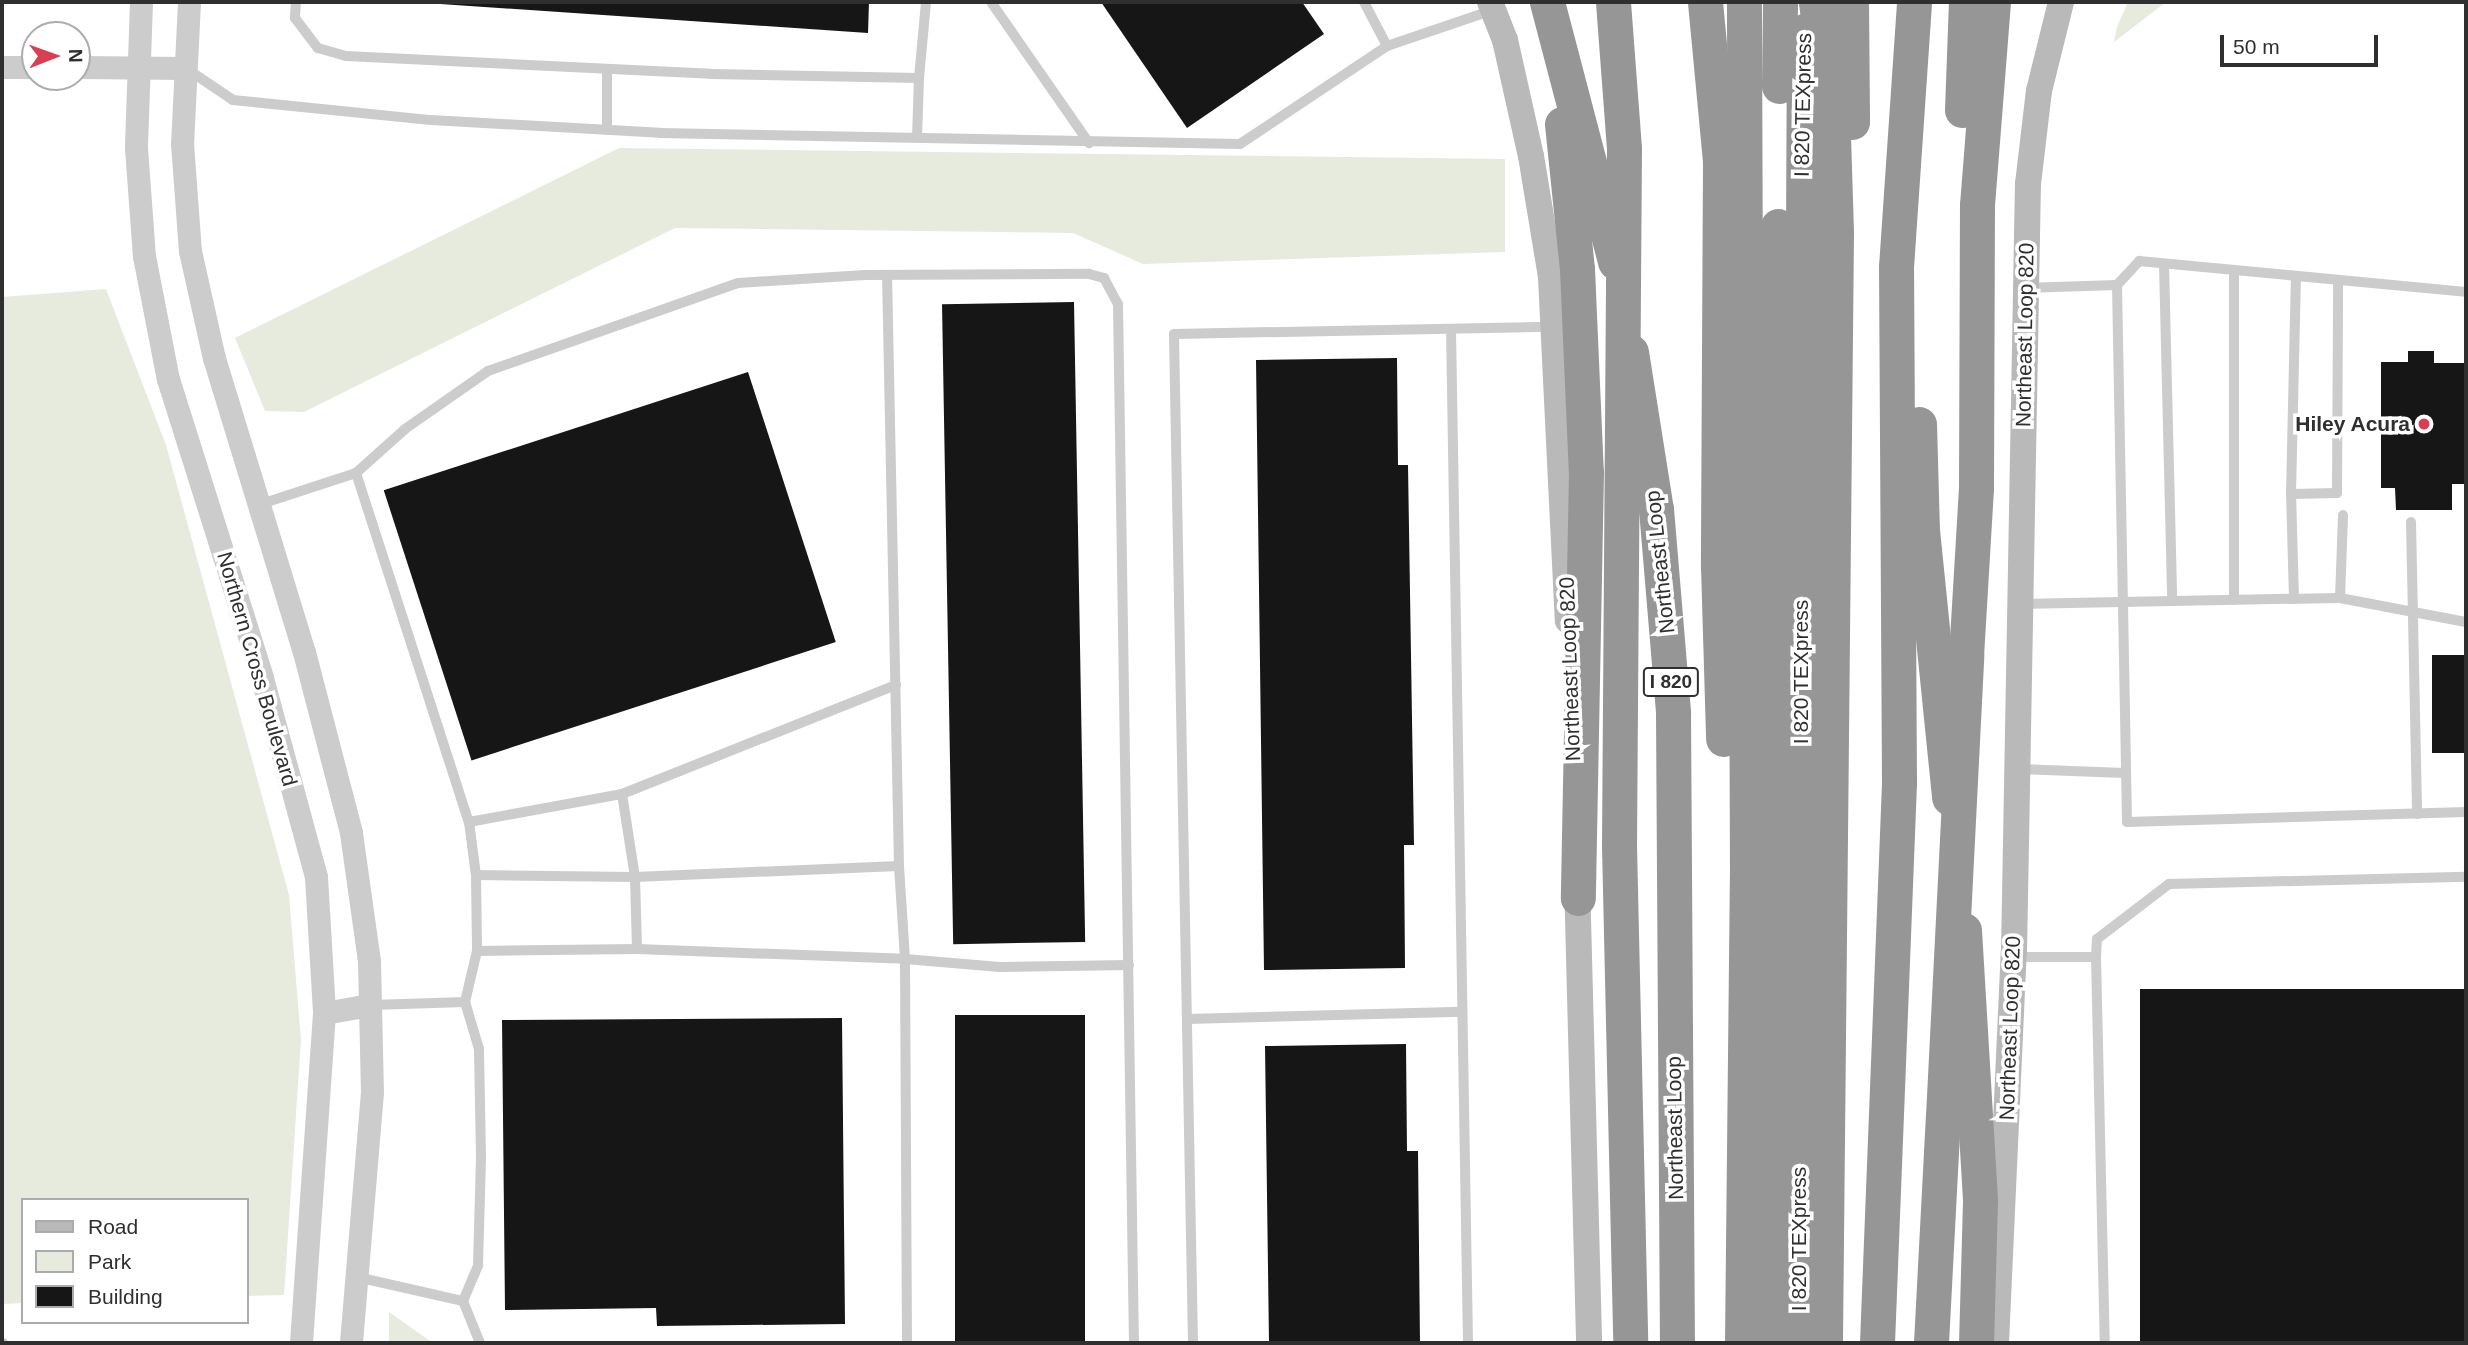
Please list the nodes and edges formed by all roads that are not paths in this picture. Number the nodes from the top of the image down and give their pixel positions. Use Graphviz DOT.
graph roads {
  1 [pos="141,2"];
  2 [pos="189,2"];
  3 [pos="296,2"];
  4 [pos="926,2"];
  5 [pos="991,2"];
  6 [pos="1364,2"];
  7 [pos="1614,2"];
  8 [pos="1628,2"];
  9 [pos="1705,2"];
  10 [pos="1744,2"];
  11 [pos="1780,2"];
  12 [pos="1806,2"];
  13 [pos="1816,2"];
  14 [pos="1851,2"];
  15 [pos="1914,2"];
  16 [pos="1966,2"];
  17 [pos="1993,2"];
  18 [pos="2060,2"];
  19 [pos="1492,6"];
  20 [pos="1550,18"];
  21 [pos="1387,46"];
  22 [pos="2,67"];
  23 [pos="21,67"];
  24 [pos="91,67"];
  25 [pos="139,68"];
  26 [pos="185,68"];
  27 [pos="607,69"];
  28 [pos="919,78"];
  29 [pos="1907,126"];
  30 [pos="607,130"];
  31 [pos="917,137"];
  32 [pos="1088,143"];
  33 [pos="1624,149"];
  34 [pos="2164,264"];
  35 [pos="2234,270"];
  36 [pos="887,275"];
  37 [pos="2296,276"];
  38 [pos="2339,280"];
  39 [pos="2117,285"];
  40 [pos="2026,288"];
  41 [pos="2466,292"];
  42 [pos="1555,327"];
  43 [pos="1451,329"];
  44 [pos="356,473"];
  45 [pos="2291,494"];
  46 [pos="258,505"];
  47 [pos="2343,515"];
  48 [pos="2411,523"];
  49 [pos="1969,571"];
  50 [pos="2340,598"];
  51 [pos="2294,599"];
  52 [pos="2172,600"];
  53 [pos="2234,600"];
  54 [pos="2121,601"];
  55 [pos="2020,604"];
  56 [pos="2412,611"];
  57 [pos="2466,622"];
  58 [pos="896,685"];
  59 [pos="2018,769"];
  60 [pos="2124,773"];
  61 [pos="1830,792"];
  62 [pos="622,794"];
  63 [pos="2466,812"];
  64 [pos="2417,814"];
  65 [pos="469,822"];
  66 [pos="899,866"];
  67 [pos="476,875"];
  68 [pos="635,877"];
  69 [pos="2466,877"];
  70 [pos="1578,898"];
  71 [pos="637,949"];
  72 [pos="477,951"];
  73 [pos="2013,957"];
  74 [pos="2096,957"];
  75 [pos="905,958"];
  76 [pos="1129,965"];
  77 [pos="465,1002"];
  78 [pos="370,1005"];
  79 [pos="1462,1012"];
  80 [pos="324,1013"];
  81 [pos="1186,1018"];
  82 [pos="1740,1193"];
  83 [pos="357,1277"];
  84 [pos="463,1301"];
  85 [pos="301,1343"];
  86 [pos="351,1343"];
  87 [pos="480,1343"];
  88 [pos="907,1343"];
  89 [pos="1134,1343"];
  90 [pos="1193,1343"];
  91 [pos="1468,1343"];
  92 [pos="1589,1343"];
  93 [pos="1630,1343"];
  94 [pos="1677,1343"];
  95 [pos="1742,1343"];
  96 [pos="1768,1343"];
  97 [pos="1798,1343"];
  98 [pos="1825,1343"];
  99 [pos="1877,1343"];
  100 [pos="1931,1343"];
  101 [pos="1976,1343"];
  102 [pos="1996,1343"];
  103 [pos="2105,1343"];
  1 -- 25 [label="street, Northern Cross Boulevard"];
  2 -- 26 [label="street"];
  3 -- 27 [label="lane"];
  4 -- 28 [label="lane"];
  5 -- 32 [label="lane"];
  6 -- 21 [label="lane"];
  7 -- 33 [label="highway"];
  8 -- 33 [label="highway"];
  9 -- 82 [label="highway"];
  10 -- 82 [label="highway"];
  11 -- 96 [label="highway, I 820 TEXpress"];
  12 -- 97 [label="highway, I 820 TEXpress"];
  13 -- 61 [label="highway"];
  14 -- 61 [label="highway"];
  15 -- 29 [label="highway"];
  16 -- 49 [label="highway"];
  17 -- 49 [label="highway"];
  18 -- 40 [label="main road, Northeast Loop 820"];
  19 -- 21 [label="lane"];
  19 -- 42 [label="main road, Northeast Loop 820"];
  20 -- 70 [label="highway"];
  20 -- 94 [label="highway, Northeast Loop / I 820"];
  21 -- 32 [label="lane"];
  22 -- 23 [label="street"];
  24 -- 25 [label="street"];
  25 -- 26 [label="street"];
  25 -- 80 [label="street, Northern Cross Boulevard"];
  26 -- 30 [label="lane"];
  26 -- 46 [label="street"];
  27 -- 28 [label="lane"];
  27 -- 30 [label="lane"];
  28 -- 31 [label="lane"];
  29 -- 99 [label="highway"];
  29 -- 101 [label="highway"];
  30 -- 31 [label="lane"];
  31 -- 32 [label="lane"];
  33 -- 93 [label="highway, bridge"];
  34 -- 35 [label="lane"];
  34 -- 39 [label="lane"];
  34 -- 52 [label="lane"];
  35 -- 37 [label="lane"];
  35 -- 53 [label="lane"];
  36 -- 44 [label="lane"];
  36 -- 58 [label="lane"];
  36 -- 76 [label="lane"];
  37 -- 38 [label="lane"];
  37 -- 45 [label="lane"];
  38 -- 41 [label="lane"];
  38 -- 45 [label="lane"];
  39 -- 40 [label="lane"];
  39 -- 54 [label="lane"];
  40 -- 55 [label="main road, Northeast Loop 820"];
  42 -- 43 [label="lane"];
  42 -- 70 [label="main road, Northeast Loop 820"];
  43 -- 79 [label="lane"];
  43 -- 81 [label="lane"];
  44 -- 46 [label="lane"];
  44 -- 65 [label="lane"];
  45 -- 51 [label="lane"];
  46 -- 78 [label="street"];
  47 -- 50 [label="lane"];
  48 -- 56 [label="lane"];
  49 -- 100 [label="highway, bridge"];
  50 -- 51 [label="lane"];
  50 -- 56 [label="lane"];
  51 -- 53 [label="lane"];
  52 -- 53 [label="lane"];
  52 -- 54 [label="lane"];
  54 -- 55 [label="lane"];
  54 -- 60 [label="lane"];
  55 -- 59 [label="main road, Northeast Loop 820"];
  56 -- 57 [label="lane"];
  56 -- 64 [label="lane"];
  58 -- 62 [label="lane"];
  58 -- 66 [label="lane"];
  59 -- 60 [label="lane"];
  59 -- 73 [label="main road, Northeast Loop 820"];
  60 -- 64 [label="lane"];
  61 -- 98 [label="highway"];
  62 -- 65 [label="lane"];
  62 -- 68 [label="lane"];
  63 -- 64 [label="lane"];
  65 -- 67 [label="lane"];
  66 -- 68 [label="lane"];
  66 -- 75 [label="lane"];
  67 -- 68 [label="lane"];
  67 -- 72 [label="lane"];
  68 -- 71 [label="lane"];
  69 -- 74 [label="lane"];
  70 -- 92 [label="main road, Northeast Loop 820"];
  71 -- 72 [label="lane"];
  71 -- 75 [label="lane"];
  72 -- 77 [label="lane"];
  73 -- 74 [label="lane"];
  73 -- 102 [label="main road, Northeast Loop 820"];
  74 -- 103 [label="lane"];
  75 -- 76 [label="lane"];
  75 -- 88 [label="lane"];
  76 -- 89 [label="lane"];
  77 -- 78 [label="lane"];
  77 -- 84 [label="lane"];
  78 -- 80 [label="street"];
  78 -- 83 [label="street"];
  79 -- 81 [label="lane"];
  79 -- 91 [label="lane"];
  80 -- 85 [label="street, Northern Cross Boulevard"];
  81 -- 90 [label="lane"];
  82 -- 95 [label="highway"];
  83 -- 84 [label="lane"];
  83 -- 86 [label="street"];
  84 -- 87 [label="lane"];
}
